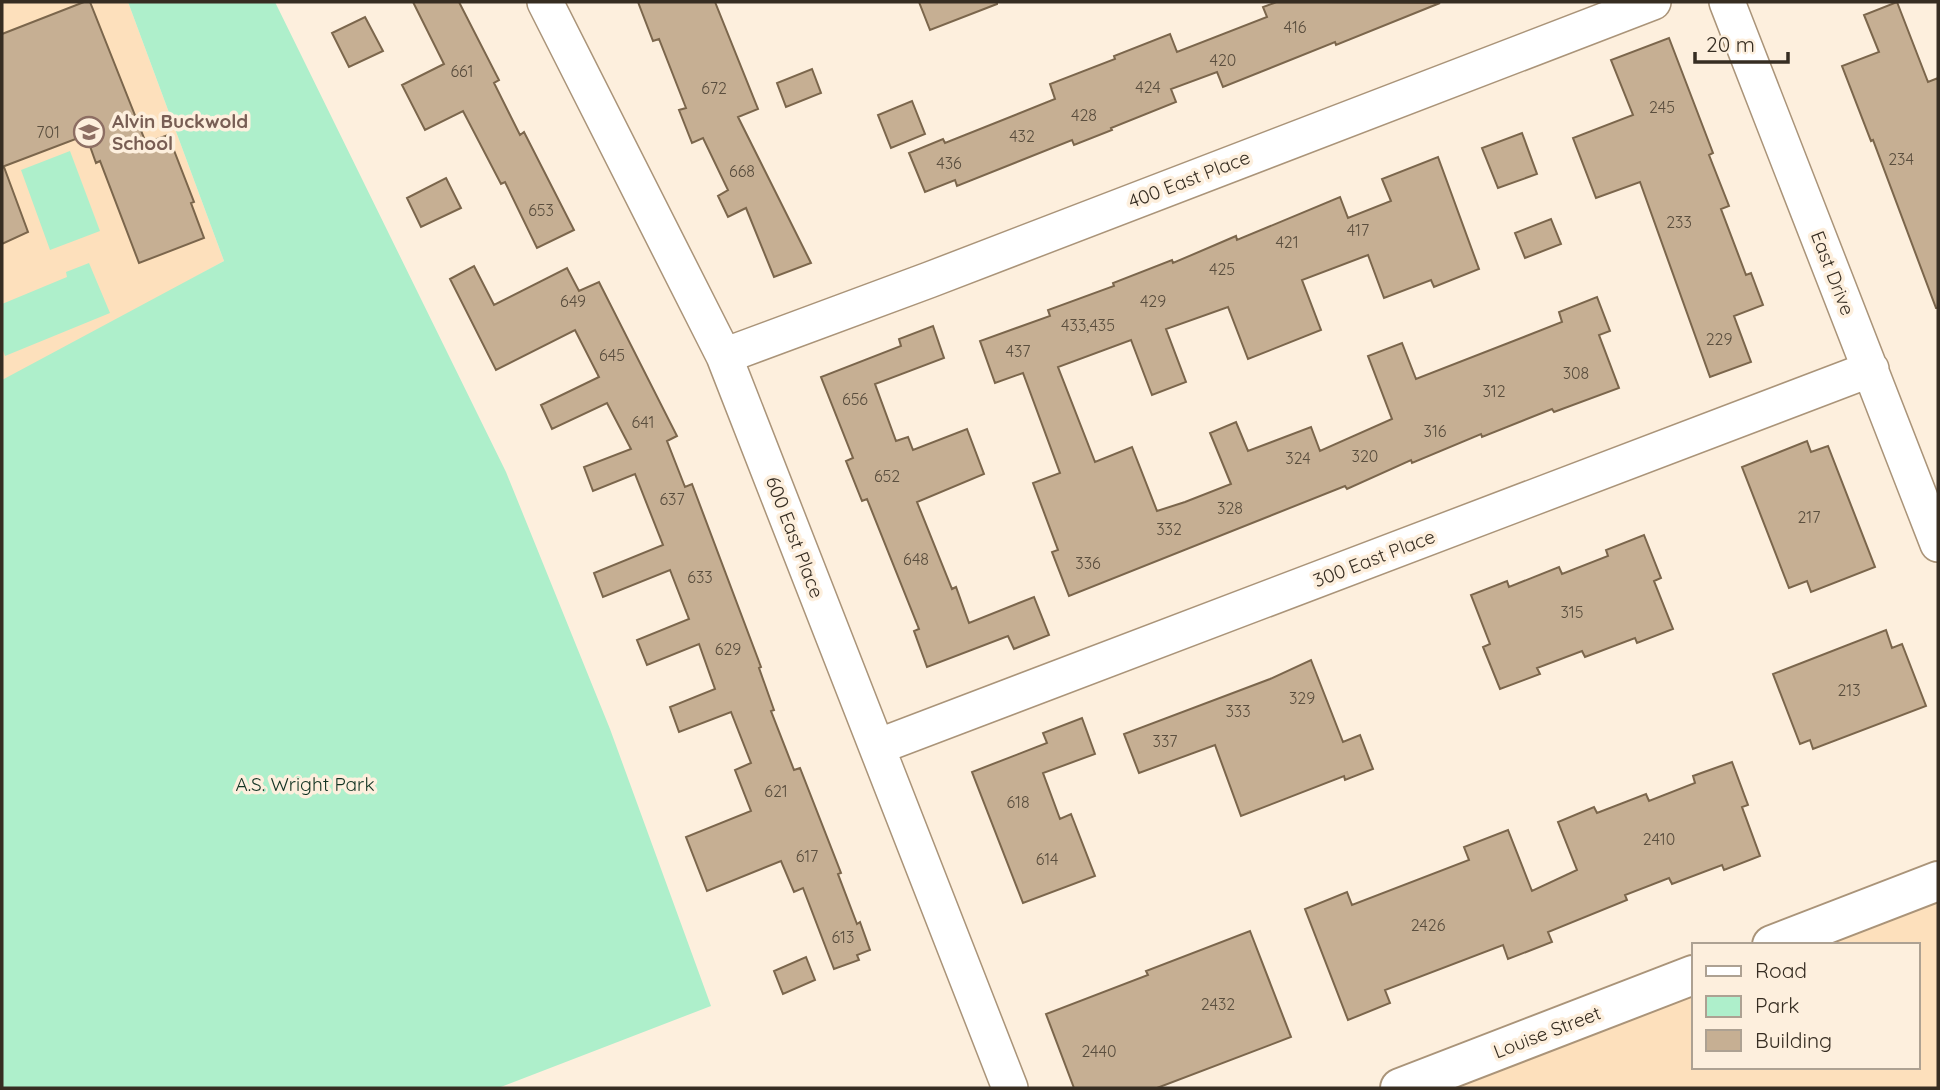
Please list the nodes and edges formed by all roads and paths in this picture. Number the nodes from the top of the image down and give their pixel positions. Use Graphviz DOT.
graph roads {
  1 [pos="545,2"];
  2 [pos="1653,2"];
  3 [pos="1727,2"];
  4 [pos="724,356"];
  5 [pos="1871,369"];
  6 [pos="1938,544"];
  7 [pos="877,747"];
  8 [pos="1938,881"];
  9 [pos="1777,943"];
  10 [pos="1692,975"];
  11 [pos="1010,1088"];
  12 [pos="1400,1088"];
  1 -- 4 [label="street, 600 East Place"];
  2 -- 4 [label="street, 400 East Place"];
  3 -- 5 [label="street, East Drive"];
  4 -- 7 [label="street, 600 East Place"];
  5 -- 6 [label="street, East Drive"];
  5 -- 7 [label="street, 300 East Place"];
  7 -- 11 [label="street, 600 East Place"];
  8 -- 9 [label="street"];
  10 -- 12 [label="street, Louise Street"];
}
